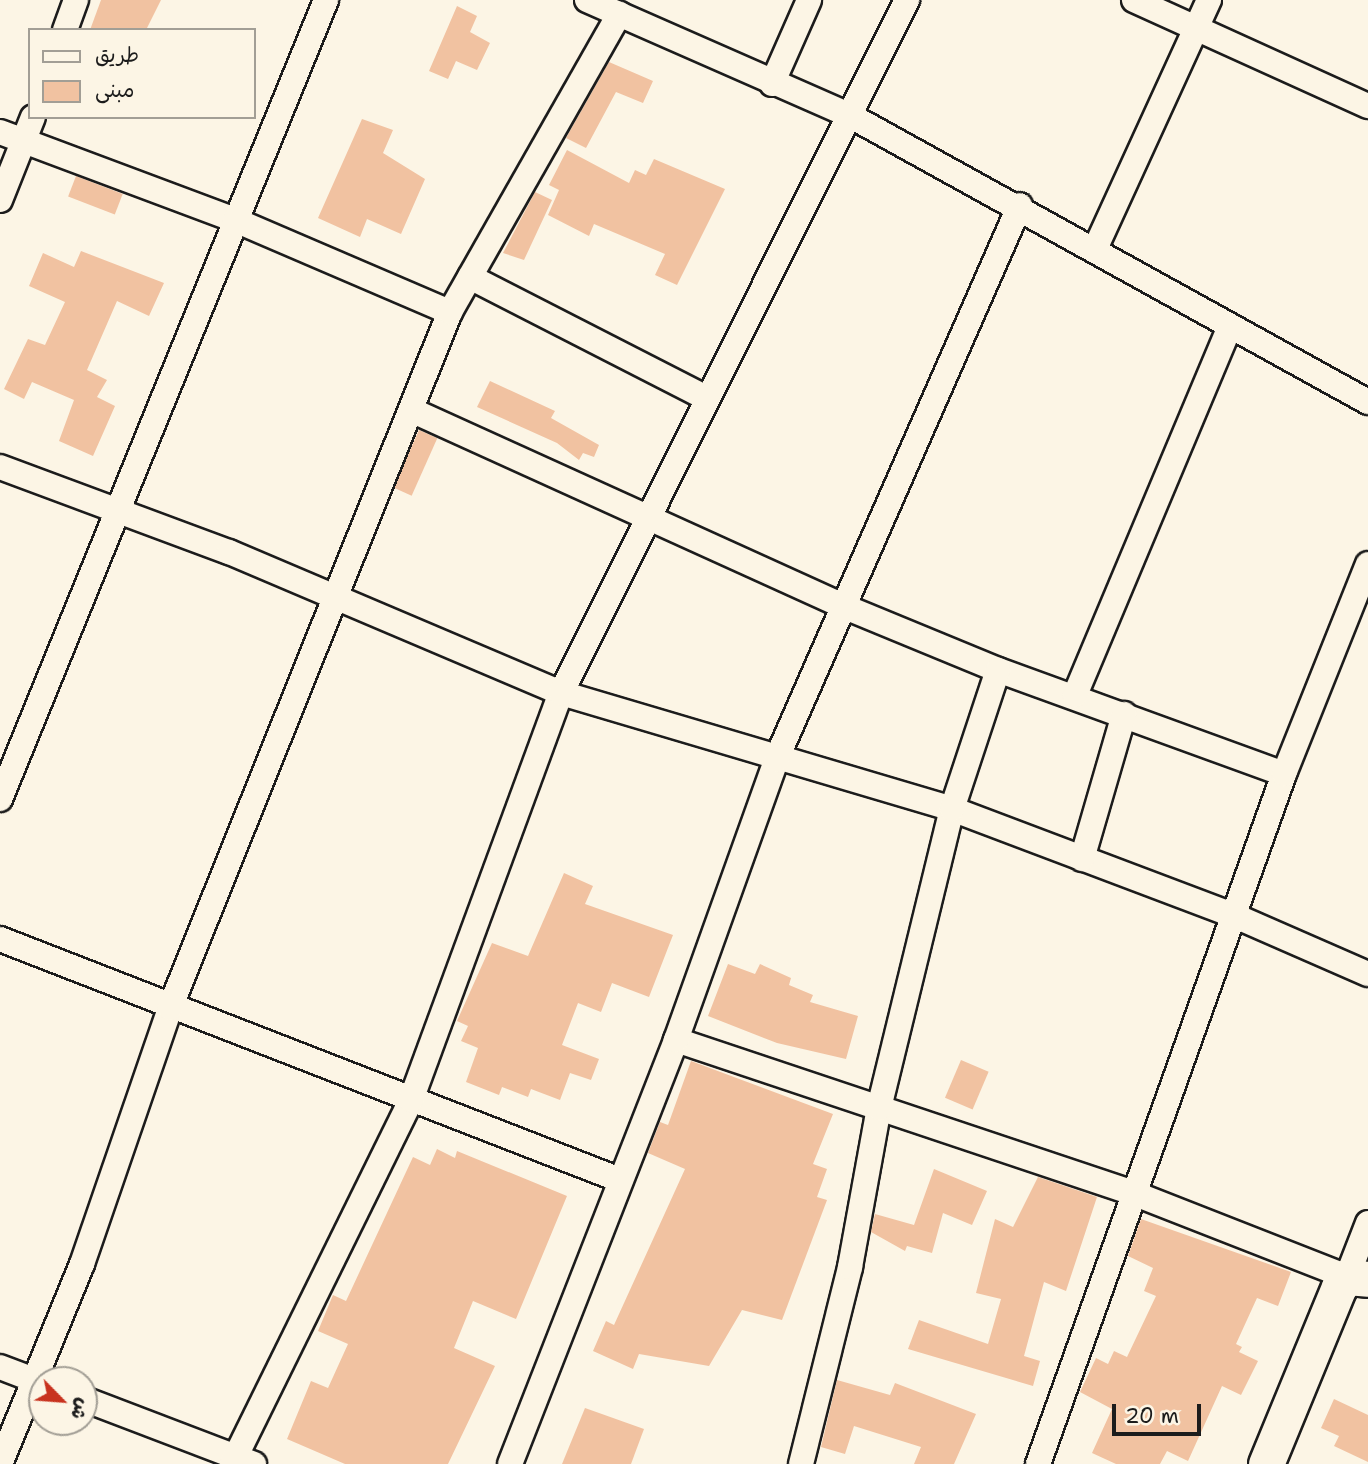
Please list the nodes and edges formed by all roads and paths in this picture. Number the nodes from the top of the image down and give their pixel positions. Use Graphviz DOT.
graph roads {
  1 [pos="76,0"];
  2 [pos="326,0"];
  3 [pos="587,0"];
  4 [pos="809,0"];
  5 [pos="907,0"];
  6 [pos="1134,0"];
  7 [pos="1209,0"];
  8 [pos="619,13"];
  9 [pos="66,28"];
  10 [pos="1195,30"];
  11 [pos="772,84"];
  12 [pos="1368,106"];
  13 [pos="849,116"];
  14 [pos="32,119"];
  15 [pos="0,132"];
  16 [pos="24,141"];
  17 [pos="0,200"];
  18 [pos="1020,205"];
  19 [pos="235,220"];
  20 [pos="1095,249"];
  21 [pos="470,277"];
  22 [pos="450,312"];
  23 [pos="1230,326"];
  24 [pos="705,397"];
  25 [pos="1368,402"];
  26 [pos="411,410"];
  27 [pos="0,467"];
  28 [pos="116,510"];
  29 [pos="647,519"];
  30 [pos="1368,564"];
  31 [pos="337,597"];
  32 [pos="845,607"];
  33 [pos="998,670"];
  34 [pos="561,693"];
  35 [pos="1075,695"];
  36 [pos="1124,714"];
  37 [pos="776,760"];
  38 [pos="1284,774"];
  39 [pos="0,799"];
  40 [pos="952,808"];
  41 [pos="1082,859"];
  42 [pos="1233,915"];
  43 [pos="0,939"];
  44 [pos="1368,974"];
  45 [pos="170,1008"];
  46 [pos="676,1040"];
  47 [pos="411,1100"];
  48 [pos="878,1108"];
  49 [pos="620,1180"];
  50 [pos="1133,1193"];
  51 [pos="1368,1223"];
  52 [pos="1358,1278"];
  53 [pos="44,1366"];
  54 [pos="0,1367"];
  55 [pos="28,1377"];
  56 [pos="28,1403"];
  57 [pos="98,1405"];
  58 [pos="241,1461"];
  59 [pos="0,1464"];
  60 [pos="510,1464"];
  61 [pos="801,1464"];
  62 [pos="1038,1464"];
  63 [pos="1266,1464"];
  1 -- 9 [label="street"];
  2 -- 19 [label="street"];
  3 -- 8 [label="street"];
  4 -- 11 [label="street"];
  5 -- 13 [label="street"];
  6 -- 10 [label="street"];
  7 -- 10 [label="street"];
  8 -- 11 [label="street"];
  8 -- 21 [label="street"];
  10 -- 12 [label="street"];
  10 -- 20 [label="street"];
  11 -- 13 [label="street"];
  13 -- 18 [label="street"];
  13 -- 24 [label="street"];
  14 -- 16 [label="street"];
  15 -- 16 [label="street"];
  16 -- 17 [label="street"];
  16 -- 19 [label="street"];
  18 -- 20 [label="street"];
  18 -- 32 [label="street"];
  19 -- 22 [label="street"];
  19 -- 28 [label="street"];
  20 -- 23 [label="street"];
  21 -- 22 [label="street"];
  21 -- 24 [label="street"];
  22 -- 26 [label="street"];
  23 -- 25 [label="street"];
  23 -- 35 [label="street"];
  24 -- 29 [label="street"];
  26 -- 29 [label="street"];
  26 -- 31 [label="street"];
  27 -- 28 [label="street"];
  28 -- 31 [label="street"];
  28 -- 39 [label="street"];
  29 -- 32 [label="street"];
  29 -- 34 [label="street"];
  30 -- 38 [label="street"];
  31 -- 34 [label="street"];
  31 -- 45 [label="street"];
  32 -- 33 [label="street"];
  32 -- 37 [label="street"];
  33 -- 35 [label="street"];
  33 -- 40 [label="street"];
  34 -- 37 [label="street"];
  34 -- 47 [label="street"];
  35 -- 36 [label="street"];
  36 -- 38 [label="street"];
  36 -- 41 [label="street"];
  37 -- 40 [label="street"];
  37 -- 46 [label="street"];
  38 -- 42 [label="street"];
  40 -- 41 [label="street"];
  40 -- 48 [label="street"];
  41 -- 42 [label="street"];
  42 -- 44 [label="street"];
  42 -- 50 [label="street"];
  43 -- 45 [label="street"];
  45 -- 47 [label="street"];
  45 -- 53 [label="street"];
  46 -- 48 [label="street"];
  46 -- 49 [label="street"];
  47 -- 49 [label="street"];
  47 -- 58 [label="street"];
  48 -- 50 [label="street"];
  48 -- 61 [label="street"];
  49 -- 60 [label="street"];
  50 -- 52 [label="street"];
  50 -- 62 [label="street"];
  51 -- 52 [label="street"];
  52 -- 63 [label="street"];
  54 -- 55 [label="street"];
  56 -- 59 [label="street"];
  57 -- 58 [label="street"];
}
